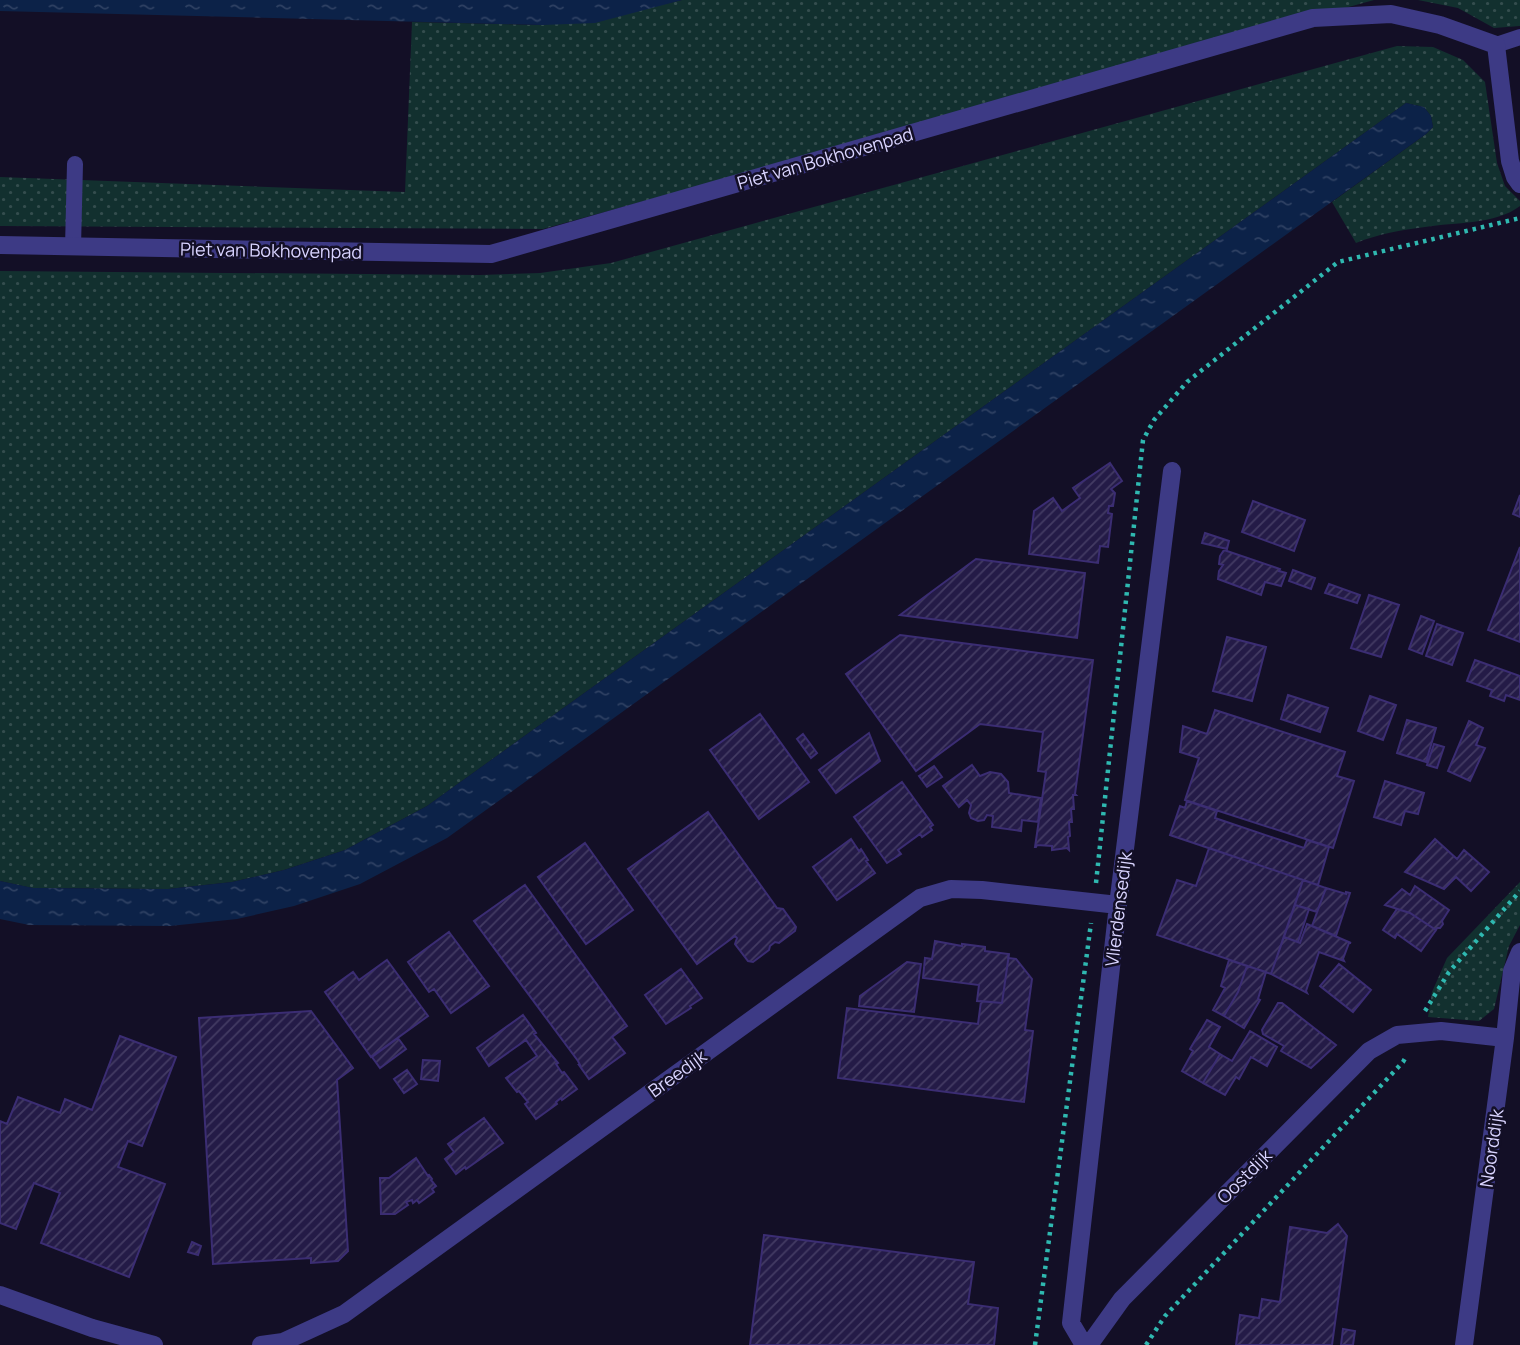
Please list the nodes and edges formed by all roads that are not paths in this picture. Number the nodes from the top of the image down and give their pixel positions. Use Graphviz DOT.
graph roads {
  1 [pos="1520,37"];
  2 [pos="1496,45"];
  3 [pos="75,164"];
  4 [pos="1520,184"];
  5 [pos="0,245"];
  6 [pos="73,247"];
  7 [pos="1172,471"];
  8 [pos="1118,905"];
  9 [pos="1520,952"];
  10 [pos="1505,1038"];
  11 [pos="0,1296"];
  12 [pos="154,1345"];
  13 [pos="261,1345"];
  14 [pos="1086,1345"];
  15 [pos="1464,1345"];
  1 -- 2 [label="lane"];
  2 -- 4 [label="street"];
  2 -- 6 [label="street, Piet van Bokhovenpad"];
  3 -- 6 [label="lane"];
  5 -- 6 [label="street, Piet van Bokhovenpad"];
  7 -- 8 [label="street, Vlierdensedijk"];
  8 -- 13 [label="street, Breedijk"];
  8 -- 14 [label="street, Vlierdensedijk"];
  9 -- 10 [label="street, Noorddijk"];
  10 -- 14 [label="street, Oostdijk"];
  10 -- 15 [label="street, Noorddijk"];
  11 -- 12 [label="street"];
}
